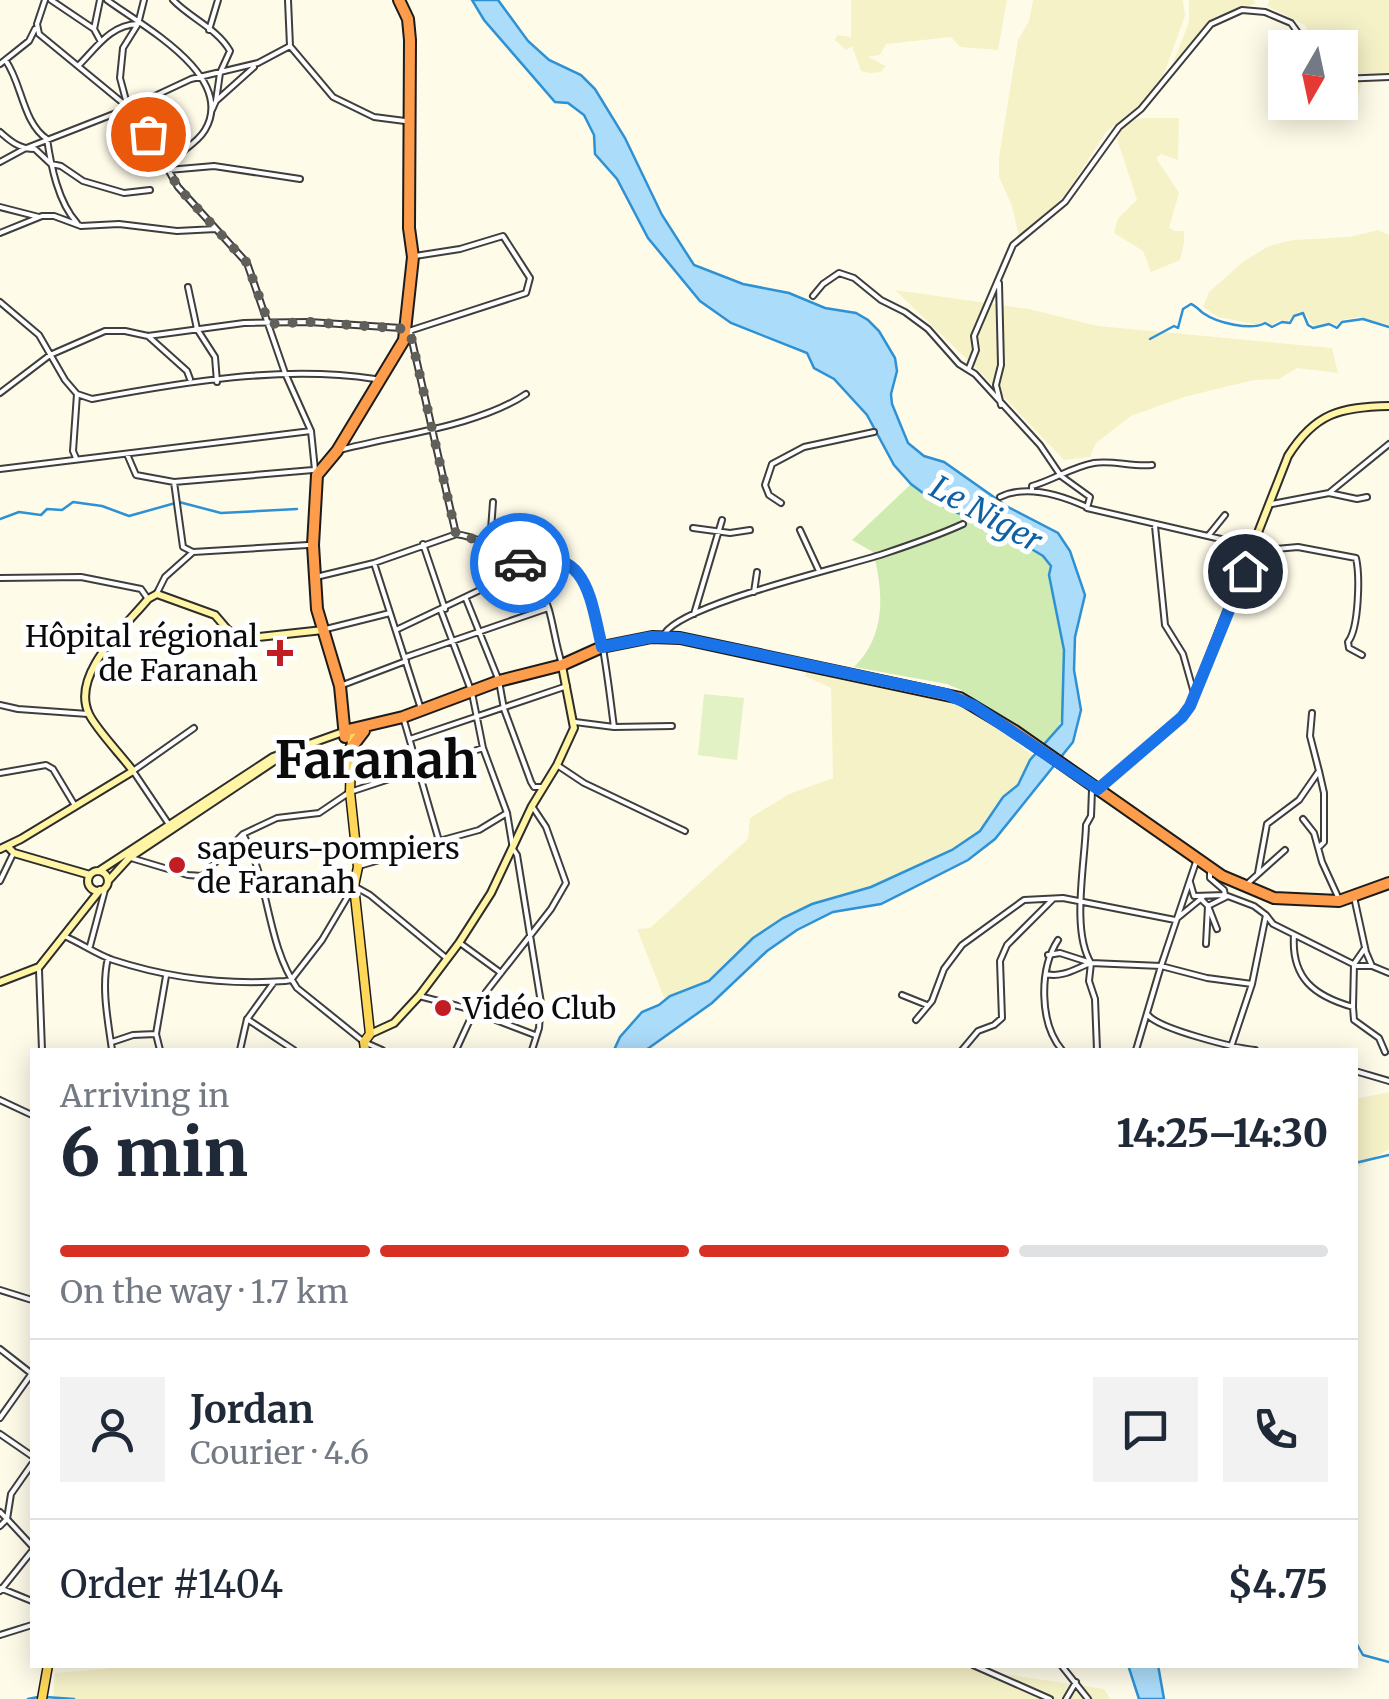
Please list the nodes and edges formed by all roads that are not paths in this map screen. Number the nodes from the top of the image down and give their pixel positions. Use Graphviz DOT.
graph roads {
  1 [pos="100,0"];
  2 [pos="107,0"];
  3 [pos="144,0"];
  4 [pos="173,0"];
  5 [pos="218,0"];
  6 [pos="288,0"];
  7 [pos="399,0"];
  8 [pos="46,1"];
  9 [pos="37,24"];
  10 [pos="138,24"];
  11 [pos="94,29"];
  12 [pos="209,30"];
  13 [pos="1295,30"];
  14 [pos="101,42"];
  15 [pos="290,46"];
  16 [pos="6,61"];
  17 [pos="258,63"];
  18 [pos="0,64"];
  19 [pos="79,66"];
  20 [pos="220,73"];
  21 [pos="201,76"];
  22 [pos="1389,76"];
  23 [pos="1358,78"];
  24 [pos="216,101"];
  25 [pos="129,108"];
  26 [pos="211,111"];
  27 [pos="411,120"];
  28 [pos="0,132"];
  29 [pos="47,139"];
  30 [pos="24,149"];
  31 [pos="1,162"];
  32 [pos="50,164"];
  33 [pos="168,169"];
  34 [pos="300,180"];
  35 [pos="150,190"];
  36 [pos="0,207"];
  37 [pos="38,217"];
  38 [pos="81,226"];
  39 [pos="216,229"];
  40 [pos="0,233"];
  41 [pos="414,256"];
  42 [pos="999,283"];
  43 [pos="188,287"];
  44 [pos="813,296"];
  45 [pos="0,302"];
  46 [pos="269,324"];
  47 [pos="196,328"];
  48 [pos="408,330"];
  49 [pos="148,336"];
  50 [pos="50,355"];
  51 [pos="969,368"];
  52 [pos="286,373"];
  53 [pos="190,380"];
  54 [pos="380,380"];
  55 [pos="217,382"];
  56 [pos="0,393"];
  57 [pos="77,394"];
  58 [pos="526,394"];
  59 [pos="1001,405"];
  60 [pos="1389,406"];
  61 [pos="434,429"];
  62 [pos="311,431"];
  63 [pos="874,432"];
  64 [pos="1389,444"];
  65 [pos="337,451"];
  66 [pos="127,454"];
  67 [pos="76,458"];
  68 [pos="1152,464"];
  69 [pos="0,468"];
  70 [pos="321,469"];
  71 [pos="1061,476"];
  72 [pos="174,482"];
  73 [pos="1032,491"];
  74 [pos="1329,493"];
  75 [pos="1000,496"];
  76 [pos="1367,497"];
  77 [pos="493,502"];
  78 [pos="781,502"];
  79 [pos="1268,504"];
  80 [pos="1087,508"];
  81 [pos="1224,515"];
  82 [pos="722,520"];
  83 [pos="963,524"];
  84 [pos="1155,526"];
  85 [pos="693,528"];
  86 [pos="750,530"];
  87 [pos="800,530"];
  88 [pos="718,532"];
  89 [pos="456,534"];
  90 [pos="1208,536"];
  91 [pos="423,544"];
  92 [pos="490,544"];
  93 [pos="313,545"];
  94 [pos="1254,550"];
  95 [pos="193,552"];
  96 [pos="374,563"];
  97 [pos="516,564"];
  98 [pos="520,571"];
  99 [pos="819,571"];
  100 [pos="757,572"];
  101 [pos="316,576"];
  102 [pos="0,578"];
  103 [pos="754,592"];
  104 [pos="157,594"];
  105 [pos="148,599"];
  106 [pos="466,599"];
  107 [pos="548,608"];
  108 [pos="443,610"];
  109 [pos="390,613"];
  110 [pos="694,614"];
  111 [pos="396,629"];
  112 [pos="323,630"];
  113 [pos="480,631"];
  114 [pos="663,636"];
  115 [pos="452,640"];
  116 [pos="602,647"];
  117 [pos="1362,655"];
  118 [pos="407,659"];
  119 [pos="562,665"];
  120 [pos="499,681"];
  121 [pos="340,686"];
  122 [pos="567,686"];
  123 [pos="472,693"];
  124 [pos="1194,693"];
  125 [pos="0,705"];
  126 [pos="504,709"];
  127 [pos="422,710"];
  128 [pos="346,712"];
  129 [pos="1312,712"];
  130 [pos="88,714"];
  131 [pos="403,717"];
  132 [pos="477,718"];
  133 [pos="575,722"];
  134 [pos="672,726"];
  135 [pos="614,727"];
  136 [pos="194,728"];
  137 [pos="353,735"];
  138 [pos="408,739"];
  139 [pos="484,748"];
  140 [pos="558,765"];
  141 [pos="419,770"];
  142 [pos="134,771"];
  143 [pos="1319,771"];
  144 [pos="0,773"];
  145 [pos="543,787"];
  146 [pos="1095,787"];
  147 [pos="350,792"];
  148 [pos="532,806"];
  149 [pos="75,807"];
  150 [pos="507,813"];
  151 [pos="1303,819"];
  152 [pos="171,827"];
  153 [pos="685,831"];
  154 [pos="243,834"];
  155 [pos="439,841"];
  156 [pos="1320,846"];
  157 [pos="512,849"];
  158 [pos="7,850"];
  159 [pos="1285,850"];
  160 [pos="127,856"];
  161 [pos="1197,859"];
  162 [pos="358,866"];
  163 [pos="1211,870"];
  164 [pos="99,871"];
  165 [pos="1258,873"];
  166 [pos="0,881"];
  167 [pos="90,882"];
  168 [pos="1190,882"];
  169 [pos="1389,883"];
  170 [pos="105,886"];
  171 [pos="354,886"];
  172 [pos="1244,887"];
  173 [pos="1225,896"];
  174 [pos="1354,897"];
  175 [pos="1053,898"];
  176 [pos="1202,898"];
  177 [pos="1082,901"];
  178 [pos="1339,901"];
  179 [pos="90,903"];
  180 [pos="1208,906"];
  181 [pos="1266,915"];
  182 [pos="1175,920"];
  183 [pos="1217,929"];
  184 [pos="530,934"];
  185 [pos="1294,935"];
  186 [pos="64,936"];
  187 [pos="1058,940"];
  188 [pos="459,942"];
  189 [pos="1206,944"];
  190 [pos="90,946"];
  191 [pos="1365,948"];
  192 [pos="1048,955"];
  193 [pos="446,957"];
  194 [pos="108,958"];
  195 [pos="1092,963"];
  196 [pos="1354,964"];
  197 [pos="39,966"];
  198 [pos="1161,966"];
  199 [pos="1372,966"];
  200 [pos="1389,972"];
  201 [pos="501,973"];
  202 [pos="1046,974"];
  203 [pos="166,976"];
  204 [pos="291,980"];
  205 [pos="0,982"];
  206 [pos="274,982"];
  207 [pos="1252,984"];
  208 [pos="902,995"];
  209 [pos="420,996"];
  210 [pos="927,1006"];
  211 [pos="1353,1006"];
  212 [pos="476,1012"];
  213 [pos="1147,1012"];
  214 [pos="248,1019"];
  215 [pos="916,1020"];
  216 [pos="156,1034"];
  217 [pos="535,1035"];
  218 [pos="366,1042"];
  219 [pos="111,1043"];
  220 [pos="1231,1047"];
  221 [pos="42,1048"];
  222 [pos="112,1048"];
  223 [pos="160,1048"];
  224 [pos="241,1048"];
  225 [pos="291,1048"];
  226 [pos="457,1048"];
  227 [pos="532,1048"];
  228 [pos="964,1048"];
  229 [pos="1060,1048"];
  230 [pos="1097,1048"];
  231 [pos="1137,1048"];
  232 [pos="1387,1050"];
  233 [pos="1358,1072"];
  234 [pos="1389,1081"];
  235 [pos="0,1100"];
  236 [pos="30,1113"];
  237 [pos="0,1290"];
  238 [pos="30,1299"];
  239 [pos="0,1349"];
  240 [pos="30,1372"];
  241 [pos="30,1377"];
  242 [pos="0,1418"];
  243 [pos="0,1434"];
  244 [pos="30,1455"];
  245 [pos="30,1467"];
  246 [pos="0,1512"];
  247 [pos="8,1518"];
  248 [pos="0,1526"];
  249 [pos="30,1546"];
  250 [pos="30,1552"];
  251 [pos="1,1589"];
  252 [pos="30,1600"];
  253 [pos="30,1625"];
  254 [pos="0,1635"];
  255 [pos="47,1668"];
  256 [pos="980,1668"];
  257 [pos="1064,1668"];
  258 [pos="1076,1682"];
  259 [pos="42,1697"];
  260 [pos="1050,1699"];
  261 [pos="1066,1699"];
  262 [pos="1088,1699"];
  1 -- 11 [label="street"];
  2 -- 10 [label="street"];
  3 -- 10 [label="street"];
  4 -- 12 [label="street"];
  5 -- 12 [label="street"];
  6 -- 15 [label="street"];
  7 -- 27 [label="highway"];
  8 -- 9 [label="street"];
  8 -- 11 [label="street"];
  9 -- 16 [label="street"];
  9 -- 19 [label="street"];
  10 -- 14 [label="street"];
  10 -- 21 [label="street"];
  10 -- 25 [label="street"];
  11 -- 14 [label="street"];
  12 -- 20 [label="street"];
  13 -- 42 [label="street"];
  14 -- 19 [label="street"];
  15 -- 17 [label="street"];
  15 -- 27 [label="street"];
  16 -- 18 [label="street"];
  16 -- 29 [label="street"];
  17 -- 20 [label="street"];
  17 -- 24 [label="street"];
  19 -- 25 [label="street"];
  20 -- 21 [label="street"];
  20 -- 24 [label="street"];
  21 -- 25 [label="street"];
  21 -- 26 [label="street"];
  22 -- 23 [label="street"];
  24 -- 26 [label="street"];
  25 -- 29 [label="street"];
  25 -- 33 [label="street"];
  26 -- 33 [label="street"];
  27 -- 41 [label="highway"];
  28 -- 30 [label="street"];
  29 -- 30 [label="street"];
  29 -- 32 [label="street"];
  30 -- 31 [label="street"];
  30 -- 32 [label="street"];
  32 -- 35 [label="street"];
  32 -- 38 [label="street"];
  33 -- 34 [label="street"];
  33 -- 39 [label="street"];
  36 -- 37 [label="street"];
  37 -- 38 [label="street"];
  37 -- 40 [label="street"];
  38 -- 39 [label="street"];
  39 -- 46 [label="street"];
  41 -- 48 [label="highway"];
  41 -- 48 [label="street"];
  42 -- 51 [label="street"];
  42 -- 59 [label="street"];
  43 -- 47 [label="street"];
  44 -- 51 [label="street"];
  45 -- 50 [label="street"];
  46 -- 47 [label="street"];
  46 -- 48 [label="street"];
  46 -- 52 [label="street"];
  47 -- 49 [label="street"];
  47 -- 55 [label="street"];
  48 -- 54 [label="highway"];
  48 -- 61 [label="street"];
  49 -- 50 [label="street"];
  49 -- 53 [label="street"];
  50 -- 56 [label="street"];
  50 -- 57 [label="street"];
  51 -- 59 [label="street"];
  52 -- 54 [label="street"];
  52 -- 55 [label="street"];
  52 -- 62 [label="street"];
  53 -- 55 [label="street"];
  53 -- 57 [label="street"];
  54 -- 65 [label="highway"];
  57 -- 67 [label="street"];
  58 -- 61 [label="street"];
  59 -- 71 [label="street"];
  60 -- 79 [label="street"];
  61 -- 65 [label="street"];
  61 -- 89 [label="street"];
  62 -- 66 [label="street"];
  62 -- 70 [label="street"];
  63 -- 78 [label="street"];
  64 -- 74 [label="street"];
  65 -- 70 [label="highway"];
  66 -- 67 [label="street"];
  66 -- 72 [label="street"];
  67 -- 69 [label="street"];
  68 -- 71 [label="street"];
  70 -- 72 [label="street"];
  70 -- 93 [label="highway"];
  71 -- 73 [label="street"];
  71 -- 80 [label="street"];
  72 -- 95 [label="street"];
  73 -- 75 [label="street"];
  73 -- 80 [label="street"];
  74 -- 76 [label="street"];
  74 -- 79 [label="street"];
  77 -- 92 [label="street"];
  79 -- 94 [label="street"];
  80 -- 84 [label="street"];
  81 -- 90 [label="street"];
  82 -- 88 [label="street"];
  83 -- 99 [label="street"];
  84 -- 90 [label="street"];
  84 -- 124 [label="street"];
  85 -- 88 [label="street"];
  86 -- 88 [label="street"];
  87 -- 99 [label="street"];
  88 -- 110 [label="street"];
  89 -- 91 [label="street"];
  89 -- 92 [label="street"];
  90 -- 94 [label="street"];
  91 -- 96 [label="street"];
  91 -- 108 [label="street"];
  92 -- 97 [label="street"];
  93 -- 95 [label="street"];
  93 -- 101 [label="highway"];
  94 -- 117 [label="street"];
  94 -- 124 [label="street"];
  95 -- 104 [label="street"];
  96 -- 101 [label="street"];
  96 -- 109 [label="street"];
  97 -- 98 [label="street"];
  97 -- 116 [label="street"];
  98 -- 106 [label="street"];
  98 -- 107 [label="street"];
  99 -- 103 [label="street"];
  100 -- 103 [label="street"];
  101 -- 112 [label="highway"];
  102 -- 105 [label="street"];
  103 -- 110 [label="street"];
  104 -- 105 [label="street"];
  104 -- 112 [label="street"];
  105 -- 130 [label="street"];
  106 -- 108 [label="street"];
  106 -- 113 [label="street"];
  107 -- 113 [label="street"];
  107 -- 119 [label="street"];
  108 -- 111 [label="street"];
  108 -- 115 [label="street"];
  109 -- 111 [label="street"];
  109 -- 112 [label="street"];
  110 -- 114 [label="street"];
  111 -- 118 [label="street"];
  112 -- 121 [label="highway"];
  113 -- 115 [label="street"];
  113 -- 120 [label="street"];
  114 -- 116 [label="highway"];
  114 -- 146 [label="highway"];
  115 -- 118 [label="street"];
  115 -- 123 [label="street"];
  116 -- 119 [label="highway"];
  116 -- 135 [label="street"];
  118 -- 121 [label="street"];
  118 -- 127 [label="street"];
  119 -- 120 [label="highway"];
  119 -- 122 [label="street"];
  120 -- 123 [label="highway"];
  120 -- 126 [label="street"];
  121 -- 128 [label="highway"];
  122 -- 126 [label="street"];
  122 -- 133 [label="street"];
  123 -- 127 [label="highway"];
  123 -- 132 [label="street"];
  124 -- 146 [label="street"];
  125 -- 130 [label="street"];
  126 -- 132 [label="street"];
  126 -- 145 [label="street"];
  127 -- 131 [label="highway"];
  128 -- 137 [label="highway"];
  128 -- 137 [label="highway"];
  129 -- 143 [label="street"];
  130 -- 142 [label="street"];
  131 -- 137 [label="highway"];
  131 -- 138 [label="street"];
  132 -- 138 [label="street"];
  132 -- 139 [label="street"];
  133 -- 135 [label="street"];
  133 -- 140 [label="street"];
  134 -- 135 [label="street"];
  136 -- 142 [label="street"];
  137 -- 147 [label="main road"];
  137 -- 152 [label="street"];
  138 -- 141 [label="street"];
  139 -- 141 [label="street"];
  139 -- 150 [label="street"];
  140 -- 145 [label="street"];
  140 -- 153 [label="street"];
  141 -- 147 [label="street"];
  141 -- 155 [label="street"];
  142 -- 149 [label="street"];
  142 -- 152 [label="street"];
  143 -- 156 [label="street"];
  143 -- 165 [label="street"];
  144 -- 149 [label="street"];
  145 -- 148 [label="street"];
  146 -- 161 [label="highway"];
  146 -- 177 [label="street"];
  147 -- 154 [label="street"];
  147 -- 162 [label="main road"];
  148 -- 157 [label="street"];
  148 -- 184 [label="street"];
  149 -- 158 [label="street"];
  150 -- 155 [label="street"];
  150 -- 157 [label="street"];
  151 -- 156 [label="street"];
  152 -- 160 [label="street"];
  154 -- 160 [label="street"];
  154 -- 204 [label="street"];
  155 -- 162 [label="street"];
  156 -- 178 [label="street"];
  157 -- 184 [label="street"];
  157 -- 188 [label="street"];
  158 -- 166 [label="street"];
  158 -- 167 [label="street"];
  159 -- 165 [label="street"];
  160 -- 164 [label="street"];
  160 -- 170 [label="street"];
  161 -- 163 [label="highway"];
  161 -- 168 [label="street"];
  162 -- 171 [label="main road"];
  163 -- 172 [label="highway"];
  163 -- 173 [label="street"];
  164 -- 167 [label="street"];
  164 -- 170 [label="street"];
  165 -- 172 [label="street"];
  167 -- 170 [label="street"];
  167 -- 179 [label="street"];
  168 -- 176 [label="street"];
  168 -- 182 [label="street"];
  169 -- 174 [label="highway"];
  170 -- 179 [label="street"];
  170 -- 190 [label="street"];
  171 -- 193 [label="street"];
  171 -- 204 [label="street"];
  171 -- 218 [label="main road"];
  172 -- 178 [label="highway"];
  173 -- 176 [label="street"];
  173 -- 180 [label="street"];
  173 -- 181 [label="street"];
  174 -- 178 [label="highway"];
  174 -- 191 [label="street"];
  175 -- 177 [label="street"];
  175 -- 210 [label="street"];
  175 -- 228 [label="street"];
  176 -- 180 [label="street"];
  176 -- 182 [label="street"];
  177 -- 182 [label="street"];
  177 -- 195 [label="street"];
  179 -- 186 [label="street"];
  180 -- 183 [label="street"];
  180 -- 189 [label="street"];
  181 -- 185 [label="street"];
  181 -- 207 [label="street"];
  182 -- 198 [label="street"];
  184 -- 201 [label="street"];
  184 -- 217 [label="street"];
  185 -- 196 [label="street"];
  185 -- 211 [label="street"];
  186 -- 190 [label="street"];
  186 -- 197 [label="street"];
  187 -- 192 [label="street"];
  188 -- 193 [label="street"];
  188 -- 201 [label="street"];
  190 -- 194 [label="street"];
  191 -- 196 [label="street"];
  191 -- 199 [label="street"];
  192 -- 195 [label="street"];
  192 -- 202 [label="street"];
  193 -- 209 [label="street"];
  194 -- 203 [label="street"];
  194 -- 219 [label="street"];
  195 -- 198 [label="street"];
  195 -- 202 [label="street"];
  195 -- 230 [label="street"];
  196 -- 199 [label="street"];
  196 -- 211 [label="street"];
  197 -- 205 [label="street"];
  197 -- 221 [label="street"];
  198 -- 207 [label="street"];
  198 -- 213 [label="street"];
  199 -- 200 [label="street"];
  201 -- 212 [label="street"];
  202 -- 229 [label="street"];
  203 -- 206 [label="street"];
  203 -- 216 [label="street"];
  204 -- 206 [label="street"];
  204 -- 218 [label="street"];
  206 -- 214 [label="street"];
  207 -- 220 [label="street"];
  208 -- 210 [label="street"];
  209 -- 212 [label="street"];
  209 -- 218 [label="street"];
  210 -- 215 [label="street"];
  211 -- 232 [label="street"];
  212 -- 217 [label="street"];
  212 -- 226 [label="street"];
  213 -- 220 [label="street"];
  213 -- 231 [label="street"];
  214 -- 224 [label="street"];
  214 -- 225 [label="street"];
  216 -- 219 [label="street"];
  216 -- 223 [label="street"];
  217 -- 227 [label="street"];
  219 -- 222 [label="street"];
  233 -- 234 [label="street"];
  235 -- 236 [label="street"];
  237 -- 238 [label="street"];
  239 -- 240 [label="street"];
  241 -- 242 [label="street"];
  243 -- 244 [label="street"];
  245 -- 247 [label="street"];
  246 -- 247 [label="street"];
  247 -- 248 [label="street"];
  247 -- 249 [label="street"];
  250 -- 251 [label="street"];
  251 -- 252 [label="street"];
  253 -- 254 [label="street"];
  255 -- 259 [label="main road"];
  256 -- 260 [label="street"];
  257 -- 258 [label="street"];
  258 -- 261 [label="street"];
  258 -- 262 [label="street"];
}
